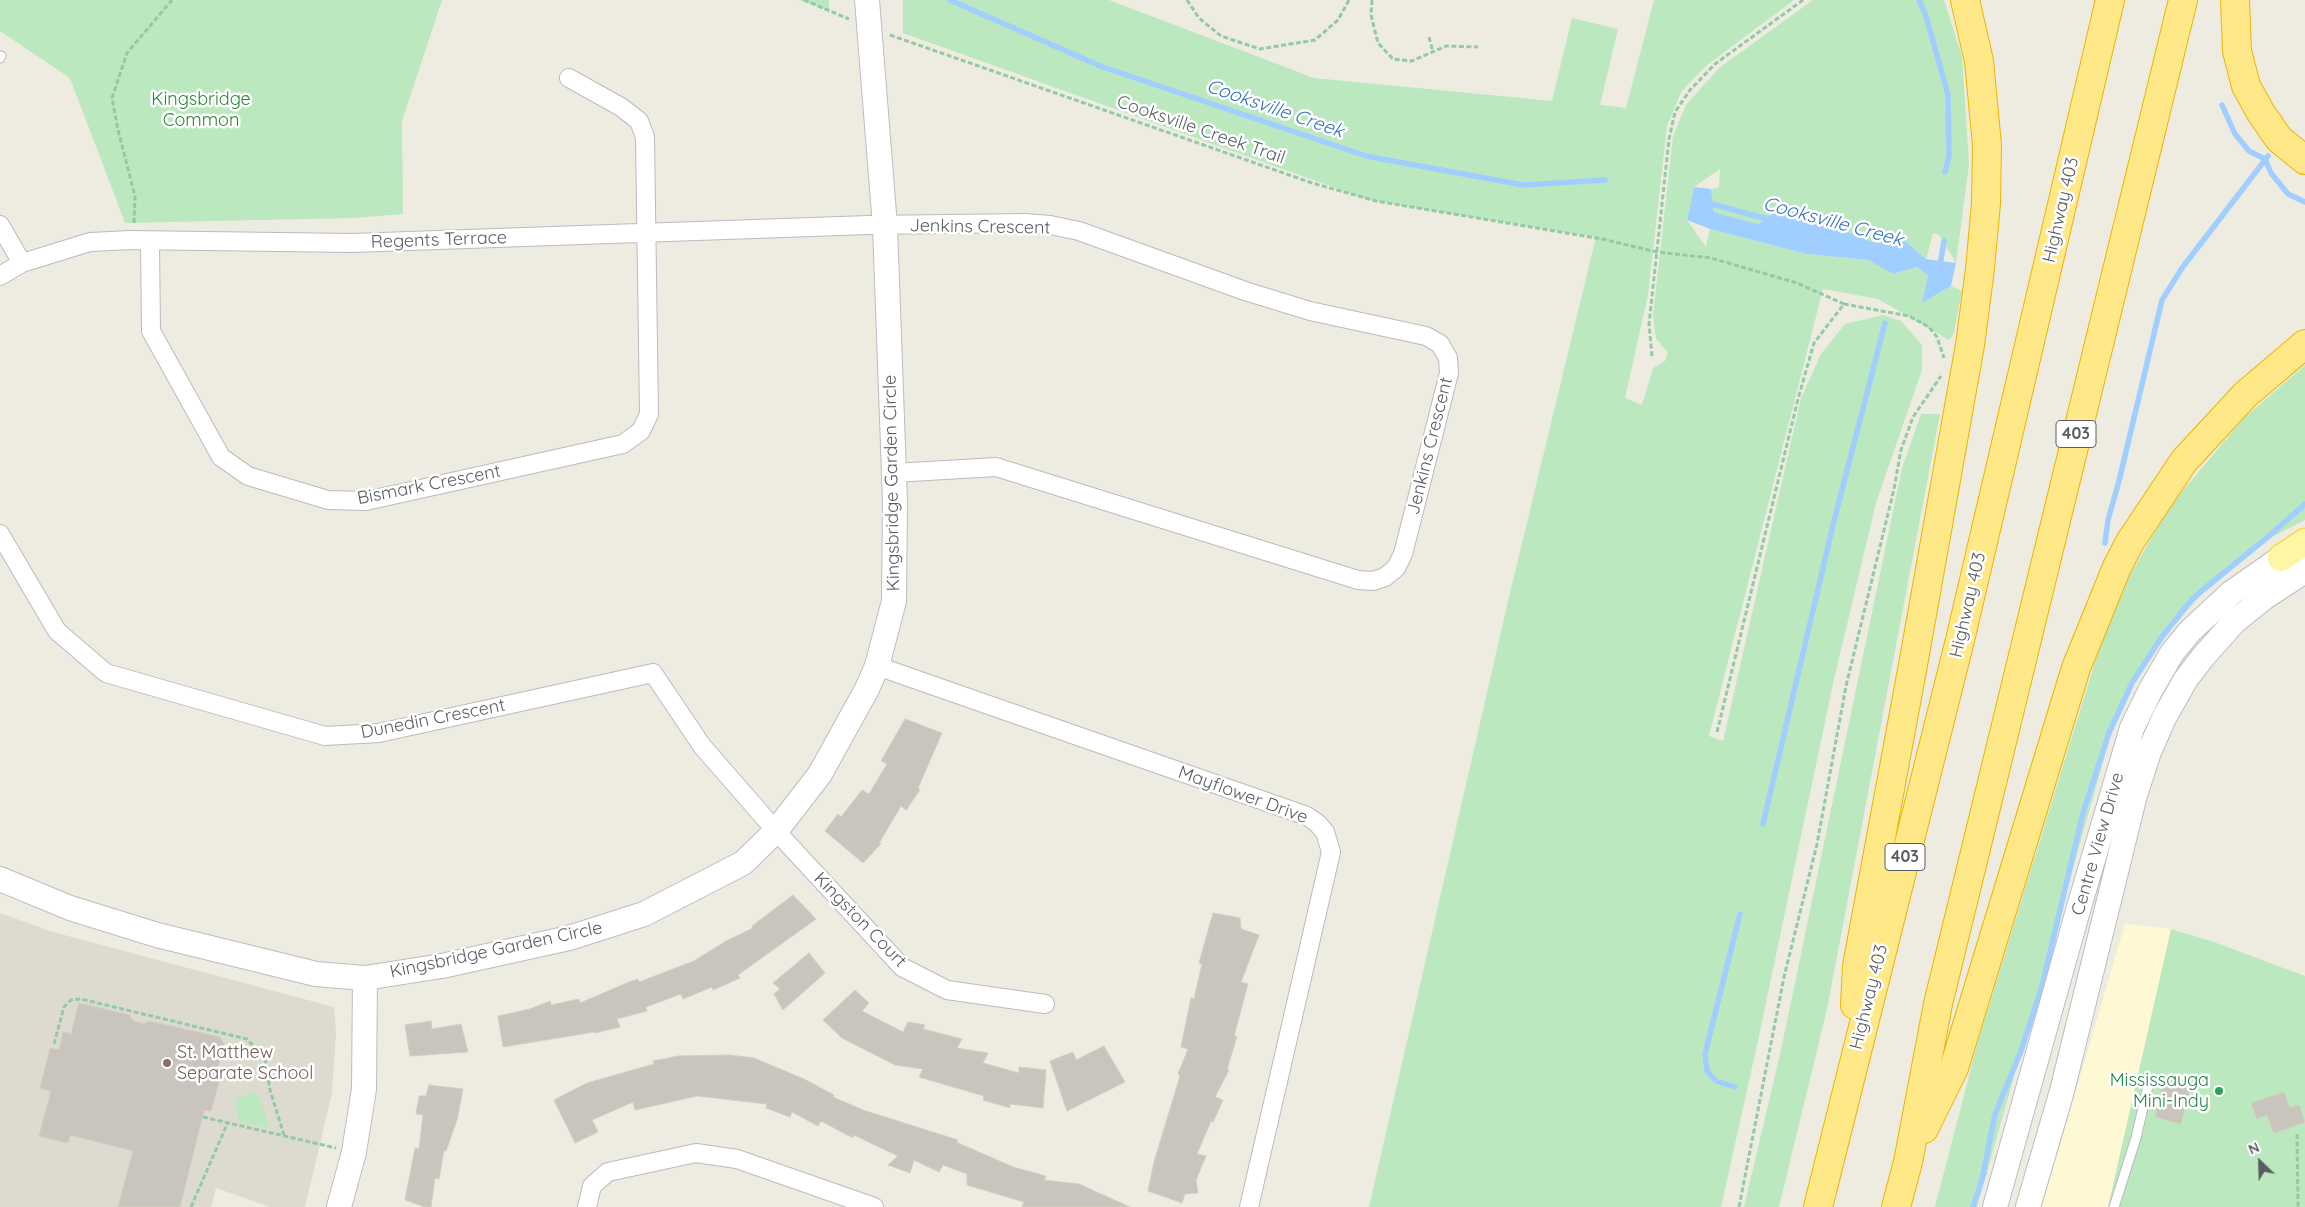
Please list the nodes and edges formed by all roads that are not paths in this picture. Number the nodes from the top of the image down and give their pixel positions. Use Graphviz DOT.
graph roads {
  1 [pos="1965,0"];
  2 [pos="2110,0"];
  3 [pos="2183,0"];
  4 [pos="2235,0"];
  5 [pos="869,14"];
  6 [pos="569,78"];
  7 [pos="2305,160"];
  8 [pos="0,225"];
  9 [pos="885,226"];
  10 [pos="647,232"];
  11 [pos="150,242"];
  12 [pos="22,263"];
  13 [pos="0,276"];
  14 [pos="2305,344"];
  15 [pos="894,473"];
  16 [pos="0,534"];
  17 [pos="2305,542"];
  18 [pos="2305,547"];
  19 [pos="2281,558"];
  20 [pos="2305,572"];
  21 [pos="877,666"];
  22 [pos="776,831"];
  23 [pos="0,879"];
  24 [pos="365,978"];
  25 [pos="1045,1004"];
  26 [pos="1850,1074"];
  27 [pos="2148,1086"];
  28 [pos="1908,1162"];
  29 [pos="339,1207"];
  30 [pos="588,1207"];
  31 [pos="874,1207"];
  32 [pos="1248,1207"];
  33 [pos="1818,1207"];
  34 [pos="1896,1207"];
  35 [pos="1995,1207"];
  36 [pos="2028,1207"];
  37 [pos="2114,1207"];
  1 -- 26 [label="highway"];
  2 -- 26 [label="highway, Highway 403 / 403"];
  3 -- 28 [label="highway, 403"];
  4 -- 7 [label="highway"];
  5 -- 9 [label="street, Kingsbridge Garden Circle"];
  6 -- 10 [label="street, Bismark Crescent"];
  8 -- 12 [label="street"];
  9 -- 10 [label="street, Regents Terrace"];
  9 -- 15 [label="street, Kingsbridge Garden Circle"];
  9 -- 15 [label="street, Jenkins Crescent"];
  10 -- 11 [label="street, Regents Terrace"];
  10 -- 11 [label="street, Bismark Crescent"];
  11 -- 12 [label="street, Regents Terrace"];
  12 -- 13 [label="street, Regents Terrace"];
  14 -- 28 [label="highway"];
  15 -- 21 [label="street, Kingsbridge Garden Circle"];
  16 -- 22 [label="street, Dunedin Crescent"];
  17 -- 19 [label="main road"];
  18 -- 19 [label="street, Centre View Drive"];
  19 -- 35 [label="street, Centre View Drive"];
  20 -- 36 [label="street, Centre View Drive"];
  21 -- 22 [label="street, Kingsbridge Garden Circle"];
  21 -- 32 [label="street, Mayflower Drive"];
  22 -- 24 [label="street, Kingsbridge Garden Circle"];
  22 -- 25 [label="street, Kingston Court"];
  23 -- 24 [label="street, Kingsbridge Garden Circle"];
  24 -- 29 [label="street"];
  26 -- 33 [label="highway, Highway 403 / 403"];
  27 -- 37 [label="lane"];
  28 -- 34 [label="highway, 403"];
  30 -- 31 [label="street"];
}
